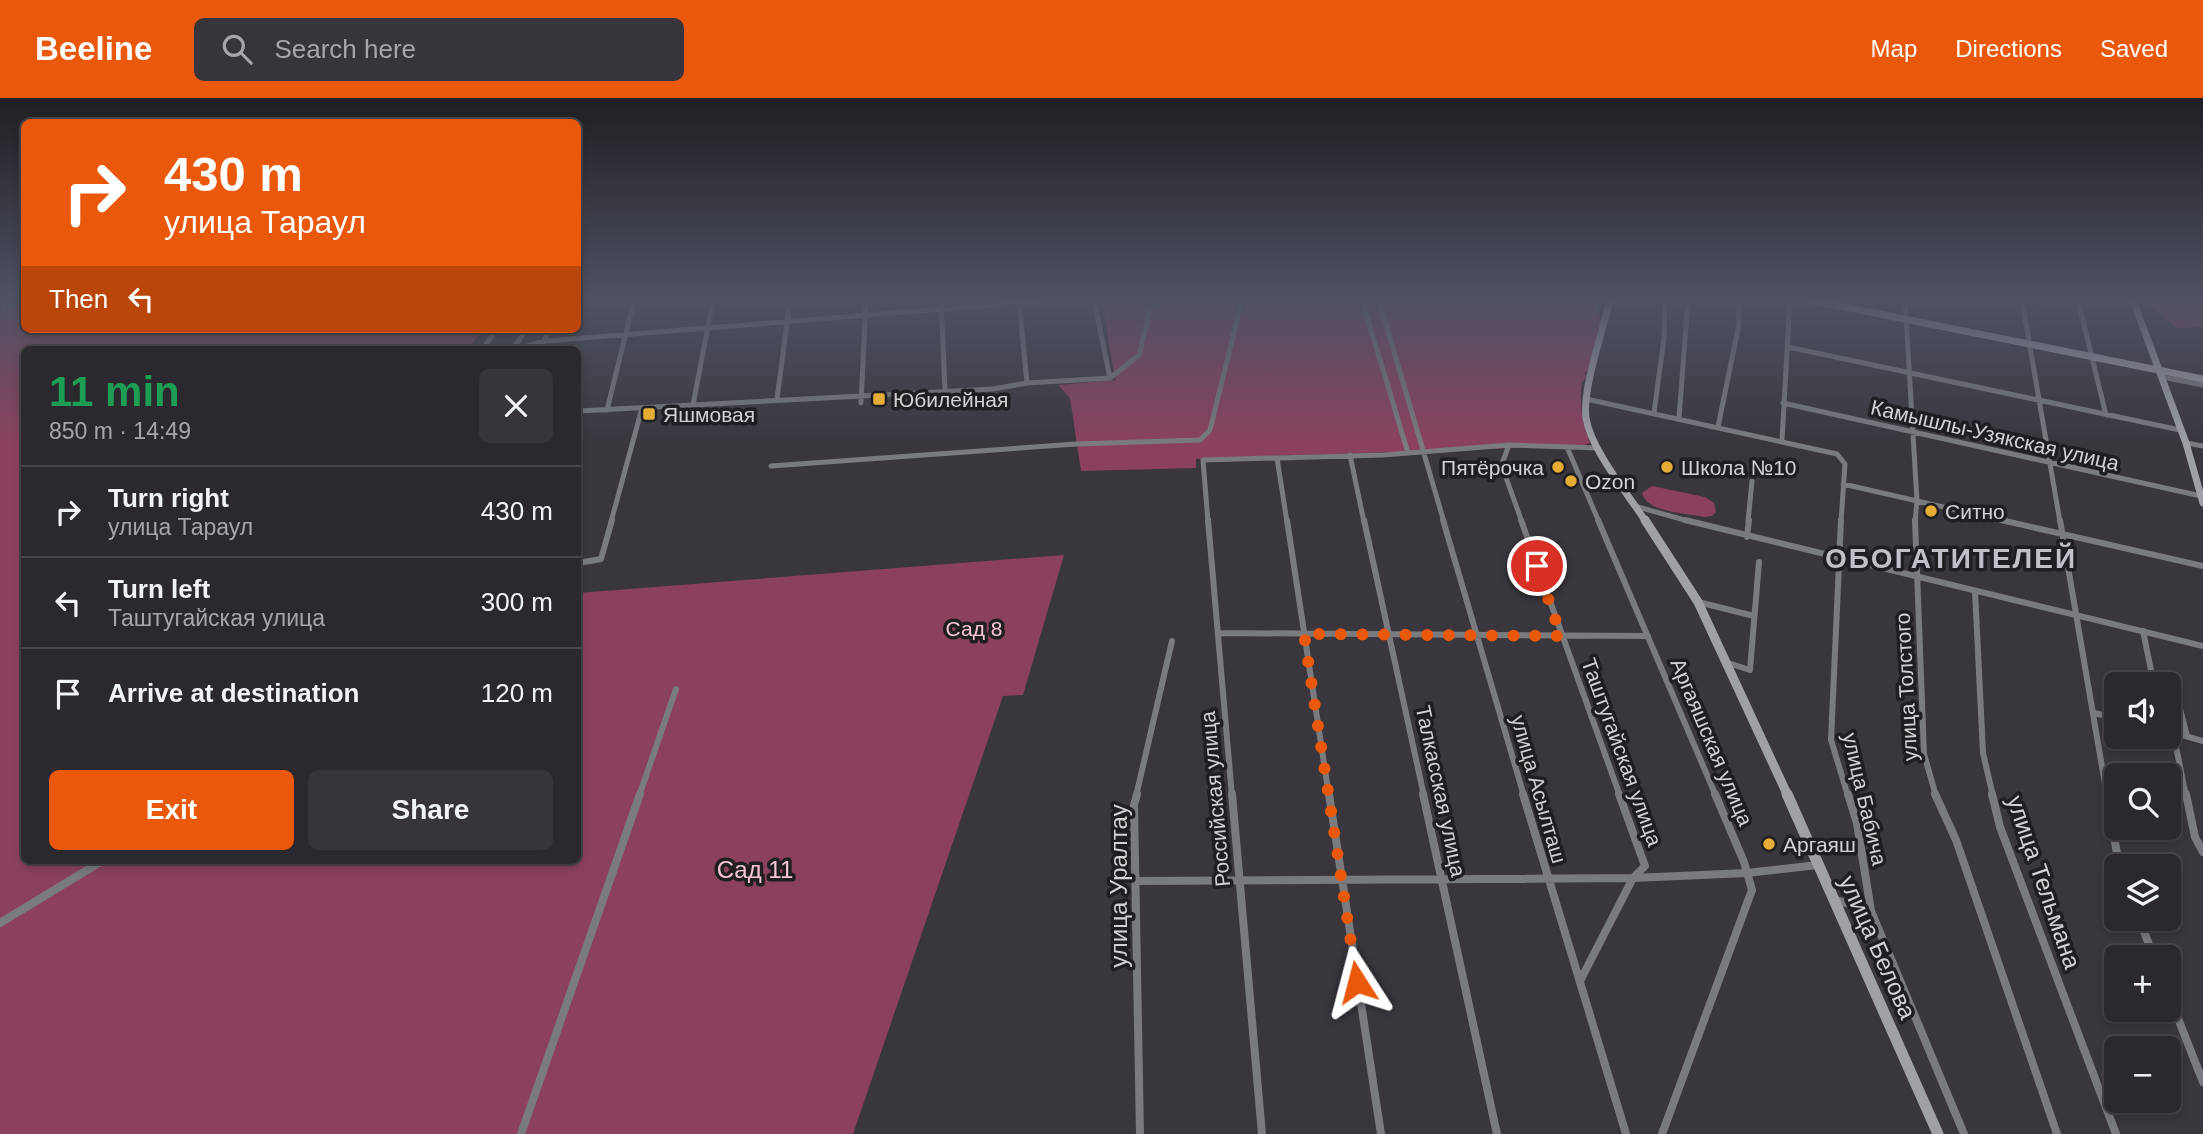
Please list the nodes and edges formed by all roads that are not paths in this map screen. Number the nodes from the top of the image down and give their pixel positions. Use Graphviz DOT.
graph roads {
  1 [pos="622,348"];
  2 [pos="704,348"];
  3 [pos="785,348"];
  4 [pos="864,348"];
  5 [pos="943,348"];
  6 [pos="1024,348"];
  7 [pos="1104,348"];
  8 [pos="1141,348"];
  9 [pos="1230,348"];
  10 [pos="1377,348"];
  11 [pos="1394,348"];
  12 [pos="1599,348"];
  13 [pos="1663,348"];
  14 [pos="1684,348"];
  15 [pos="1734,348"];
  16 [pos="1788,348"];
  17 [pos="1794,348"];
  18 [pos="1910,348"];
  19 [pos="2032,348"];
  20 [pos="2047,348"];
  21 [pos="2088,348"];
  22 [pos="2152,348"];
  23 [pos="2090,357"];
  24 [pos="1911,373"];
  25 [pos="2161,374"];
  26 [pos="1110,378"];
  27 [pos="2203,379"];
  28 [pos="1027,383"];
  29 [pos="2203,385"];
  30 [pos="945,390"];
  31 [pos="862,394"];
  32 [pos="777,399"];
  33 [pos="1586,399"];
  34 [pos="2040,401"];
  35 [pos="861,403"];
  36 [pos="1783,403"];
  37 [pos="693,405"];
  38 [pos="642,408"];
  39 [pos="607,410"];
  40 [pos="581,411"];
  41 [pos="1654,413"];
  42 [pos="2106,415"];
  43 [pos="1679,418"];
  44 [pos="1718,427"];
  45 [pos="2180,430"];
  46 [pos="1913,433"];
  47 [pos="1782,440"];
  48 [pos="2186,443"];
  49 [pos="1509,445"];
  50 [pos="2203,446"];
  51 [pos="1567,447"];
  52 [pos="1598,448"];
  53 [pos="1425,452"];
  54 [pos="1408,453"];
  55 [pos="1350,455"];
  56 [pos="1277,458"];
  57 [pos="2051,463"];
  58 [pos="771,466"];
  59 [pos="1752,481"];
  60 [pos="1843,484"];
  61 [pos="2202,500"];
  62 [pos="1917,501"];
  63 [pos="1638,508"];
  64 [pos="2061,534"];
  65 [pos="1747,537"];
  66 [pos="1839,559"];
  67 [pos="581,562"];
  68 [pos="1759,562"];
  69 [pos="2203,566"];
  70 [pos="1918,577"];
  71 [pos="1975,591"];
  72 [pos="1698,602"];
  73 [pos="2077,615"];
  74 [pos="1754,616"];
  75 [pos="2143,631"];
  76 [pos="1218,633"];
  77 [pos="1304,634"];
  78 [pos="1389,634"];
  79 [pos="1476,635"];
  80 [pos="1561,636"];
  81 [pos="1648,636"];
  82 [pos="1172,641"];
  83 [pos="2203,646"];
  84 [pos="1728,663"];
  85 [pos="2151,672"];
  86 [pos="676,689"];
  87 [pos="2181,711"];
  88 [pos="2094,713"];
  89 [pos="2104,715"];
  90 [pos="2181,735"];
  91 [pos="2187,736"];
  92 [pos="2203,741"];
  93 [pos="2174,749"];
  94 [pos="2203,852"];
  95 [pos="2117,854"];
  96 [pos="97,864"];
  97 [pos="1818,865"];
  98 [pos="1747,873"];
  99 [pos="1633,878"];
  100 [pos="1442,879"];
  101 [pos="1548,879"];
  102 [pos="1341,880"];
  103 [pos="1137,881"];
  104 [pos="1239,881"];
  105 [pos="1833,899"];
  106 [pos="1871,911"];
  107 [pos="0,923"];
  108 [pos="1580,981"];
  109 [pos="2179,1022"];
  110 [pos="2203,1082"];
  111 [pos="521,1134"];
  112 [pos="1140,1134"];
  113 [pos="1262,1134"];
  114 [pos="1381,1134"];
  115 [pos="1497,1134"];
  116 [pos="1626,1134"];
  117 [pos="1662,1134"];
  118 [pos="1938,1134"];
  119 [pos="1964,1134"];
  120 [pos="2057,1134"];
  121 [pos="2116,1134"];
  1 -- 39 [label="street"];
  2 -- 37 [label="street"];
  3 -- 32 [label="street"];
  4 -- 31 [label="street"];
  5 -- 30 [label="street"];
  6 -- 28 [label="street"];
  7 -- 26 [label="street"];
  8 -- 26 [label="street"];
  9 -- 58 [label="street"];
  10 -- 54 [label="street"];
  11 -- 53 [label="street, улица Асылташ"];
  12 -- 33 [label="main road, улица Белова"];
  13 -- 41 [label="street"];
  14 -- 43 [label="street"];
  15 -- 44 [label="street"];
  16 -- 36 [label="street"];
  17 -- 24 [label="street"];
  18 -- 24 [label="street, улица Толстого"];
  19 -- 34 [label="street"];
  20 -- 23 [label="main road"];
  21 -- 23 [label="street"];
  22 -- 25 [label="main road"];
  23 -- 25 [label="main road"];
  23 -- 42 [label="street"];
  24 -- 34 [label="street"];
  24 -- 46 [label="street, улица Толстого"];
  25 -- 27 [label="main road"];
  25 -- 29 [label="street"];
  25 -- 45 [label="main road"];
  26 -- 28 [label="street"];
  28 -- 30 [label="street"];
  30 -- 31 [label="street"];
  31 -- 32 [label="street"];
  31 -- 35 [label="street"];
  32 -- 37 [label="street"];
  33 -- 41 [label="street"];
  33 -- 52 [label="main road, улица Белова"];
  34 -- 42 [label="street"];
  34 -- 57 [label="street"];
  36 -- 46 [label="street, Камышлы-Узякская улица"];
  36 -- 47 [label="street"];
  37 -- 38 [label="street"];
  38 -- 39 [label="street"];
  38 -- 67 [label="street"];
  39 -- 40 [label="street"];
  41 -- 43 [label="street"];
  42 -- 45 [label="street"];
  43 -- 44 [label="street"];
  44 -- 47 [label="street"];
  45 -- 48 [label="main road"];
  46 -- 57 [label="street, Камышлы-Узякская улица"];
  46 -- 62 [label="street, улица Толстого"];
  47 -- 60 [label="street, улица Бабича"];
  48 -- 50 [label="street"];
  48 -- 61 [label="main road"];
  49 -- 51 [label="street"];
  49 -- 53 [label="street"];
  49 -- 80 [label="street, Таштугайская улица"];
  51 -- 52 [label="street"];
  51 -- 81 [label="street, Аргаяшская улица"];
  52 -- 63 [label="main road, улица Белова"];
  53 -- 54 [label="street"];
  53 -- 79 [label="street, улица Асылташ"];
  54 -- 55 [label="street"];
  55 -- 56 [label="street"];
  55 -- 78 [label="street, Талкасская улица"];
  56 -- 76 [label="street, Российская улица"];
  56 -- 77 [label="street"];
  57 -- 61 [label="street, Камышлы-Узякская улица"];
  57 -- 64 [label="street"];
  59 -- 65 [label="street"];
  60 -- 62 [label="street"];
  60 -- 66 [label="street, улица Бабича"];
  62 -- 64 [label="street"];
  62 -- 70 [label="street, улица Толстого"];
  63 -- 65 [label="street"];
  63 -- 72 [label="main road, улица Белова"];
  64 -- 69 [label="street"];
  64 -- 73 [label="street"];
  65 -- 66 [label="street"];
  66 -- 70 [label="street"];
  66 -- 106 [label="street, улица Бабича"];
  68 -- 74 [label="street"];
  70 -- 71 [label="street"];
  70 -- 120 [label="street, улица Толстого"];
  71 -- 73 [label="street"];
  71 -- 121 [label="street, улица Тельмана"];
  72 -- 74 [label="street"];
  72 -- 84 [label="main road, улица Белова"];
  73 -- 75 [label="street"];
  73 -- 88 [label="street"];
  74 -- 84 [label="street"];
  75 -- 83 [label="street"];
  75 -- 85 [label="street"];
  76 -- 77 [label="street"];
  76 -- 104 [label="street, Российская улица"];
  77 -- 78 [label="street"];
  77 -- 102 [label="street"];
  78 -- 79 [label="street"];
  78 -- 100 [label="street, Талкасская улица"];
  79 -- 80 [label="street"];
  79 -- 101 [label="street, улица Асылташ"];
  80 -- 81 [label="street"];
  80 -- 99 [label="street, Таштугайская улица"];
  81 -- 98 [label="street, Аргаяшская улица"];
  82 -- 103 [label="street, улица Уралтау"];
  84 -- 97 [label="main road, улица Белова"];
  86 -- 111 [label="street"];
  87 -- 91 [label="street"];
  88 -- 89 [label="street"];
  88 -- 95 [label="street"];
  90 -- 91 [label="street"];
  91 -- 92 [label="street"];
  93 -- 94 [label="street"];
  96 -- 107 [label="street"];
  97 -- 98 [label="street"];
  97 -- 105 [label="main road, улица Белова"];
  98 -- 99 [label="street"];
  98 -- 117 [label="street, Аргаяшская улица"];
  99 -- 101 [label="street"];
  99 -- 108 [label="street, Таштугайская улица"];
  100 -- 101 [label="street"];
  100 -- 102 [label="street"];
  100 -- 115 [label="street, Талкасская улица"];
  101 -- 108 [label="street, улица Асылташ"];
  102 -- 104 [label="street"];
  102 -- 114 [label="street"];
  103 -- 104 [label="street"];
  103 -- 112 [label="street, улица Уралтау"];
  104 -- 113 [label="street, Российская улица"];
  105 -- 106 [label="street"];
  105 -- 118 [label="main road, улица Белова"];
  106 -- 119 [label="street, улица Бабича"];
  108 -- 116 [label="street, улица Асылташ"];
  109 -- 110 [label="street"];
}
